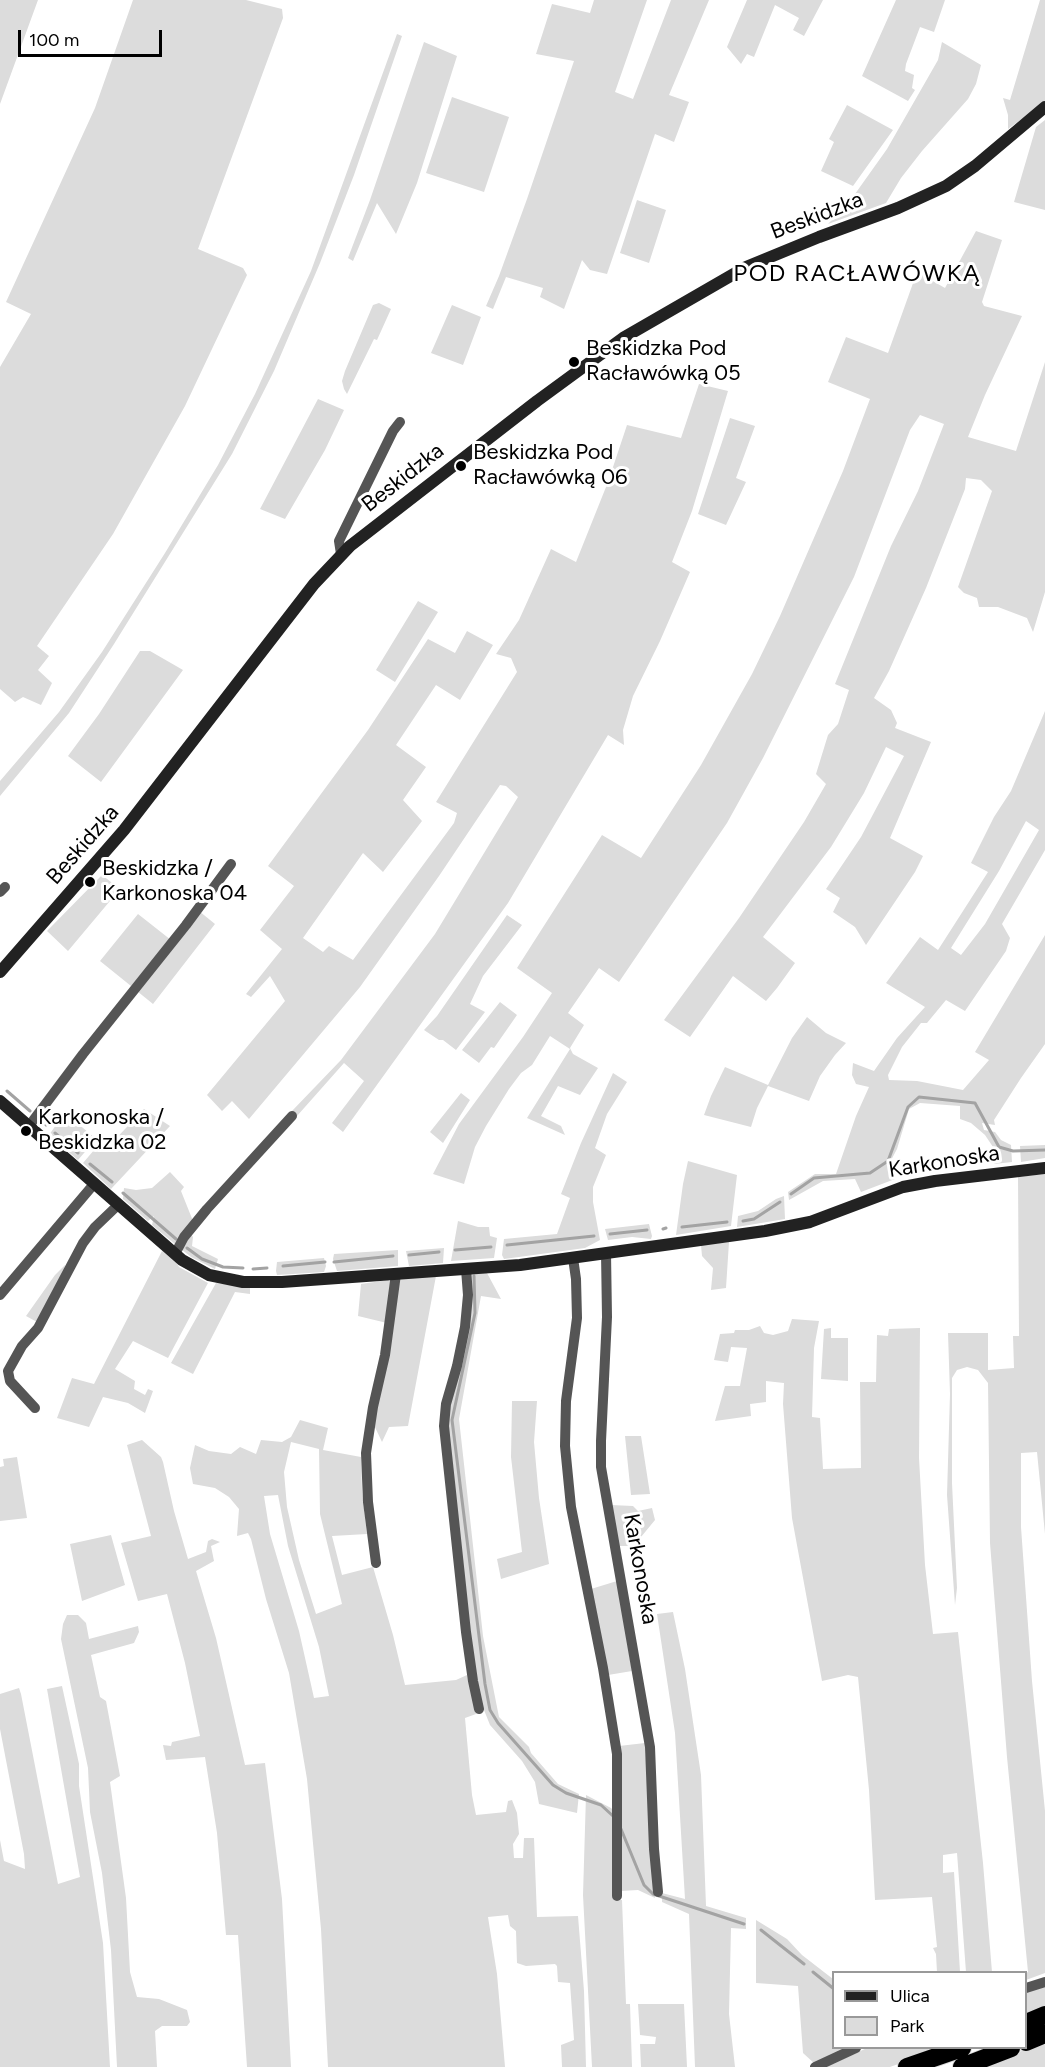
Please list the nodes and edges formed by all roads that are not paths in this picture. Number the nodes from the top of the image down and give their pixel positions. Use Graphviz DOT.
graph roads {
  1 [pos="1045,107"];
  2 [pos="400,422"];
  3 [pos="341,554"];
  4 [pos="231,864"];
  5 [pos="0,972"];
  6 [pos="0,1101"];
  7 [pos="292,1116"];
  8 [pos="29,1126"];
  9 [pos="1045,1168"];
  10 [pos="94,1184"];
  11 [pos="118,1205"];
  12 [pos="606,1253"];
  13 [pos="175,1254"];
  14 [pos="573,1258"];
  15 [pos="466,1269"];
  16 [pos="396,1274"];
  17 [pos="0,1295"];
  18 [pos="35,1408"];
  19 [pos="376,1563"];
  20 [pos="479,1709"];
  21 [pos="658,1892"];
  22 [pos="617,1896"];
  23 [pos="1045,1982"];
  24 [pos="1027,1988"];
  25 [pos="1045,2015"];
  26 [pos="1027,2023"];
  27 [pos="1045,2034"];
  28 [pos="1027,2042"];
  29 [pos="854,2049"];
  30 [pos="959,2049"];
  31 [pos="1008,2049"];
  32 [pos="815,2067"];
  33 [pos="907,2067"];
  34 [pos="962,2067"];
  1 -- 3 [label="street, Beskidzka"];
  2 -- 3 [label="street"];
  3 -- 5 [label="street, Beskidzka"];
  4 -- 8 [label="street"];
  6 -- 8 [label="street, Karkonoska"];
  7 -- 13 [label="street"];
  8 -- 10 [label="street, Karkonoska"];
  9 -- 12 [label="street, Karkonoska"];
  10 -- 11 [label="street, Karkonoska"];
  10 -- 17 [label="street"];
  11 -- 13 [label="street, Karkonoska"];
  11 -- 18 [label="street"];
  12 -- 14 [label="street, Karkonoska"];
  12 -- 21 [label="street, Karkonoska"];
  13 -- 16 [label="street, Karkonoska"];
  14 -- 15 [label="street, Karkonoska"];
  14 -- 22 [label="street"];
  15 -- 16 [label="street, Karkonoska"];
  15 -- 20 [label="street"];
  16 -- 19 [label="street"];
  23 -- 24 [label="street"];
  25 -- 26 [label="highway"];
  27 -- 28 [label="highway"];
  29 -- 32 [label="street"];
  30 -- 33 [label="highway"];
  31 -- 34 [label="highway"];
}
